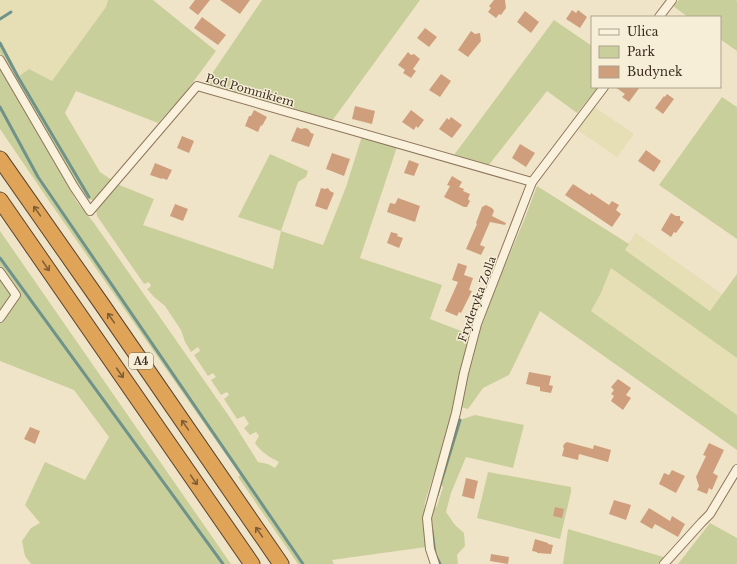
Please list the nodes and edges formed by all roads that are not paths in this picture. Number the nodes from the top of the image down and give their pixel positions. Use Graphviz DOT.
graph roads {
  1 [pos="672,0"];
  2 [pos="660,16"];
  3 [pos="0,60"];
  4 [pos="603,88"];
  5 [pos="0,159"];
  6 [pos="532,182"];
  7 [pos="0,200"];
  8 [pos="0,272"];
  9 [pos="0,318"];
  10 [pos="737,469"];
  11 [pos="252,564"];
  12 [pos="281,564"];
  13 [pos="435,564"];
  14 [pos="664,564"];
  1 -- 2 [label="street"];
  3 -- 6 [label="street, Pod Pomnikiem"];
  4 -- 6 [label="street, Fryderyka Zolla"];
  12 -- 5 [label="highway, A4, one-way"];
  6 -- 13 [label="street, Fryderyka Zolla"];
  7 -- 11 [label="highway, A4, one-way"];
  8 -- 9 [label="street"];
  10 -- 14 [label="street"];
}
